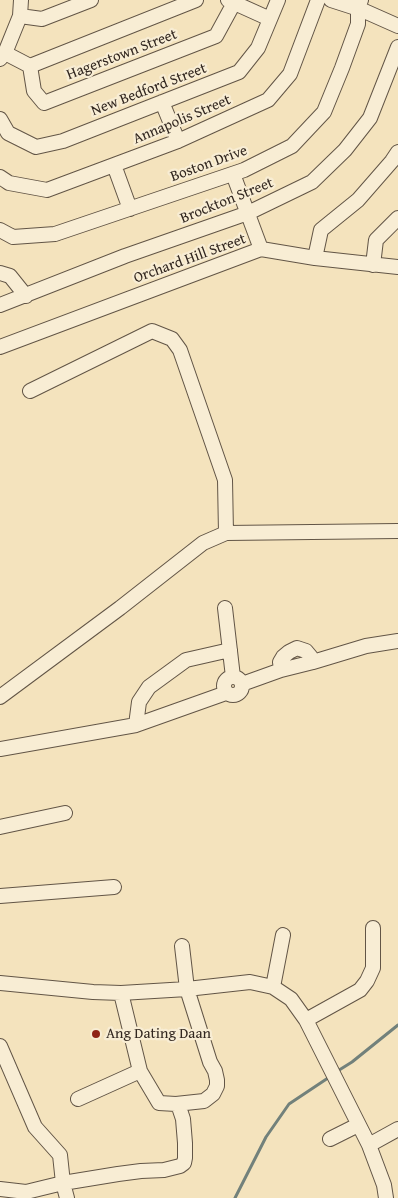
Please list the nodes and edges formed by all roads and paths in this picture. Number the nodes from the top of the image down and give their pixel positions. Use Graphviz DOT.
graph roads {
  1 [pos="21,0"];
  2 [pos="91,0"];
  3 [pos="196,0"];
  4 [pos="278,0"];
  5 [pos="318,0"];
  6 [pos="331,0"];
  7 [pos="231,2"];
  8 [pos="365,5"];
  9 [pos="20,16"];
  10 [pos="270,19"];
  11 [pos="398,26"];
  12 [pos="398,47"];
  13 [pos="2,56"];
  14 [pos="30,66"];
  15 [pos="162,102"];
  16 [pos="0,119"];
  17 [pos="178,141"];
  18 [pos="398,152"];
  19 [pos="114,165"];
  20 [pos="233,174"];
  21 [pos="0,177"];
  22 [pos="130,209"];
  23 [pos="248,213"];
  24 [pos="398,218"];
  25 [pos="0,230"];
  26 [pos="261,250"];
  27 [pos="315,258"];
  28 [pos="372,265"];
  29 [pos="398,268"];
  30 [pos="0,273"];
  31 [pos="26,296"];
  32 [pos="0,305"];
  33 [pos="0,347"];
  34 [pos="30,391"];
  35 [pos="398,532"];
  36 [pos="226,533"];
  37 [pos="225,608"];
  38 [pos="398,641"];
  39 [pos="230,650"];
  40 [pos="237,680"];
  41 [pos="0,698"];
  42 [pos="136,725"];
  43 [pos="0,750"];
  44 [pos="65,813"];
  45 [pos="0,827"];
  46 [pos="114,887"];
  47 [pos="0,896"];
  48 [pos="372,928"];
  49 [pos="283,935"];
  50 [pos="182,946"];
  51 [pos="0,983"];
  52 [pos="273,986"];
  53 [pos="187,989"];
  54 [pos="121,993"];
  55 [pos="306,1020"];
  56 [pos="0,1046"];
  57 [pos="140,1071"];
  58 [pos="78,1099"];
  59 [pos="178,1104"];
  60 [pos="358,1125"];
  61 [pos="398,1129"];
  62 [pos="330,1139"];
  63 [pos="369,1145"];
  64 [pos="64,1183"];
  65 [pos="0,1189"];
  66 [pos="67,1198"];
  67 [pos="386,1198"];
  1 -- 9 [label="street"];
  2 -- 9 [label="street"];
  3 -- 14 [label="street"];
  4 -- 10 [label="street, New Bedford Street"];
  5 -- 17 [label="street, Annapolis Street"];
  6 -- 8 [label="street"];
  7 -- 10 [label="street"];
  7 -- 14 [label="street, Hagerstown Street"];
  8 -- 11 [label="street"];
  8 -- 20 [label="street, Boston Drive"];
  9 -- 13 [label="street"];
  10 -- 15 [label="street, New Bedford Street"];
  12 -- 23 [label="street, Brockton Street"];
  13 -- 14 [label="street"];
  15 -- 16 [label="street, New Bedford Street"];
  15 -- 17 [label="street"];
  17 -- 19 [label="street, Annapolis Street"];
  18 -- 27 [label="street"];
  19 -- 21 [label="street, Annapolis Street"];
  19 -- 22 [label="street"];
  20 -- 22 [label="street, Boston Drive"];
  20 -- 23 [label="street"];
  22 -- 25 [label="street, Boston Drive"];
  23 -- 26 [label="street"];
  23 -- 31 [label="street, Brockton Street"];
  24 -- 28 [label="street"];
  26 -- 27 [label="street, Orchard Hill Street"];
  26 -- 33 [label="street, Orchard Hill Street"];
  27 -- 28 [label="street, Orchard Hill Street"];
  28 -- 29 [label="street, Orchard Hill Street"];
  30 -- 31 [label="street"];
  31 -- 32 [label="street, Brockton Street"];
  34 -- 36 [label="street"];
  35 -- 36 [label="street"];
  36 -- 41 [label="street"];
  37 -- 39 [label="street"];
  38 -- 40 [label="street"];
  39 -- 40 [label="street"];
  39 -- 42 [label="street"];
  40 -- 42 [label="street"];
  42 -- 43 [label="street"];
  44 -- 45 [label="street"];
  46 -- 47 [label="street"];
  48 -- 55 [label="street"];
  49 -- 52 [label="street"];
  50 -- 53 [label="street"];
  51 -- 54 [label="street"];
  52 -- 53 [label="street"];
  52 -- 55 [label="street"];
  53 -- 54 [label="street"];
  53 -- 59 [label="street"];
  54 -- 57 [label="street"];
  55 -- 60 [label="street"];
  56 -- 64 [label="street"];
  57 -- 58 [label="street"];
  57 -- 59 [label="street"];
  59 -- 64 [label="street"];
  60 -- 62 [label="street"];
  60 -- 63 [label="street"];
  61 -- 63 [label="street"];
  63 -- 67 [label="street"];
  64 -- 65 [label="street"];
  64 -- 66 [label="street"];
}
